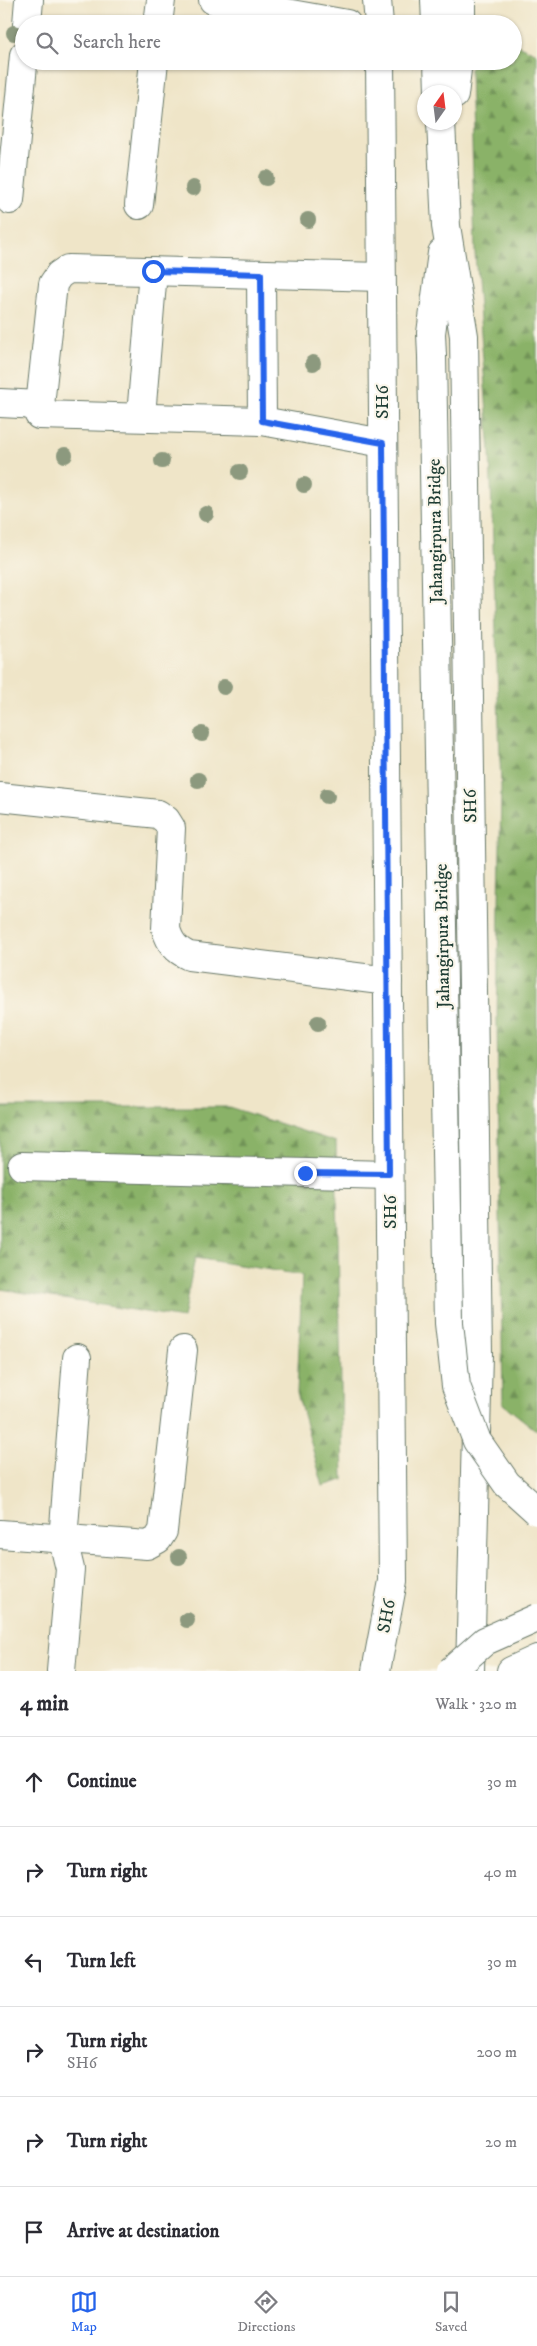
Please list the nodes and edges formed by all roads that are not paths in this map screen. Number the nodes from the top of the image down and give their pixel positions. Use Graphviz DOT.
graph roads {
  1 [pos="29,0"];
  2 [pos="161,0"];
  3 [pos="213,0"];
  4 [pos="378,0"];
  5 [pos="435,0"];
  6 [pos="461,0"];
  7 [pos="28,15"];
  8 [pos="159,15"];
  9 [pos="337,15"];
  10 [pos="379,15"];
  11 [pos="436,15"];
  12 [pos="461,15"];
  13 [pos="23,70"];
  14 [pos="153,70"];
  15 [pos="380,70"];
  16 [pos="438,70"];
  17 [pos="457,70"];
  18 [pos="439,85"];
  19 [pos="455,85"];
  20 [pos="441,130"];
  21 [pos="10,200"];
  22 [pos="139,205"];
  23 [pos="446,226"];
  24 [pos="153,271"];
  25 [pos="261,274"];
  26 [pos="381,277"];
  27 [pos="0,403"];
  28 [pos="40,405"];
  29 [pos="141,416"];
  30 [pos="262,421"];
  31 [pos="383,443"];
  32 [pos="0,797"];
  33 [pos="388,981"];
  34 [pos="22,1166"];
  35 [pos="389,1174"];
  36 [pos="183,1350"];
  37 [pos="77,1358"];
  38 [pos="537,1511"];
  39 [pos="0,1534"];
  40 [pos="63,1540"];
  41 [pos="537,1618"];
  42 [pos="537,1659"];
  43 [pos="61,1671"];
  44 [pos="376,1671"];
  45 [pos="451,1671"];
  46 [pos="470,1671"];
  47 [pos="511,1671"];
  1 -- 7 [label="main road"];
  2 -- 8 [label="main road"];
  3 -- 9 [label="main road"];
  4 -- 10 [label="main road"];
  5 -- 11 [label="main road"];
  6 -- 12 [label="main road"];
  13 -- 21 [label="main road"];
  14 -- 22 [label="main road"];
  15 -- 26 [label="main road, SH6"];
  16 -- 18 [label="main road"];
  17 -- 19 [label="main road"];
  20 -- 23 [label="main road, SH6"];
  23 -- 38 [label="main road, Jahangirpura Bridge, bridge"];
  23 -- 46 [label="main road, SH6"];
  24 -- 25 [label="main road"];
  24 -- 28 [label="main road"];
  24 -- 29 [label="main road"];
  25 -- 26 [label="main road"];
  25 -- 30 [label="main road"];
  26 -- 31 [label="main road, SH6"];
  27 -- 28 [label="main road"];
  28 -- 29 [label="main road"];
  29 -- 30 [label="main road"];
  30 -- 31 [label="main road"];
  31 -- 33 [label="main road, SH6"];
  32 -- 33 [label="main road"];
  33 -- 35 [label="main road, SH6"];
  34 -- 35 [label="main road"];
  35 -- 44 [label="main road, SH6"];
  36 -- 40 [label="main road"];
  37 -- 40 [label="main road"];
  39 -- 40 [label="main road"];
  40 -- 43 [label="main road"];
  41 -- 45 [label="main road, bridge"];
  42 -- 47 [label="main road"];
}
